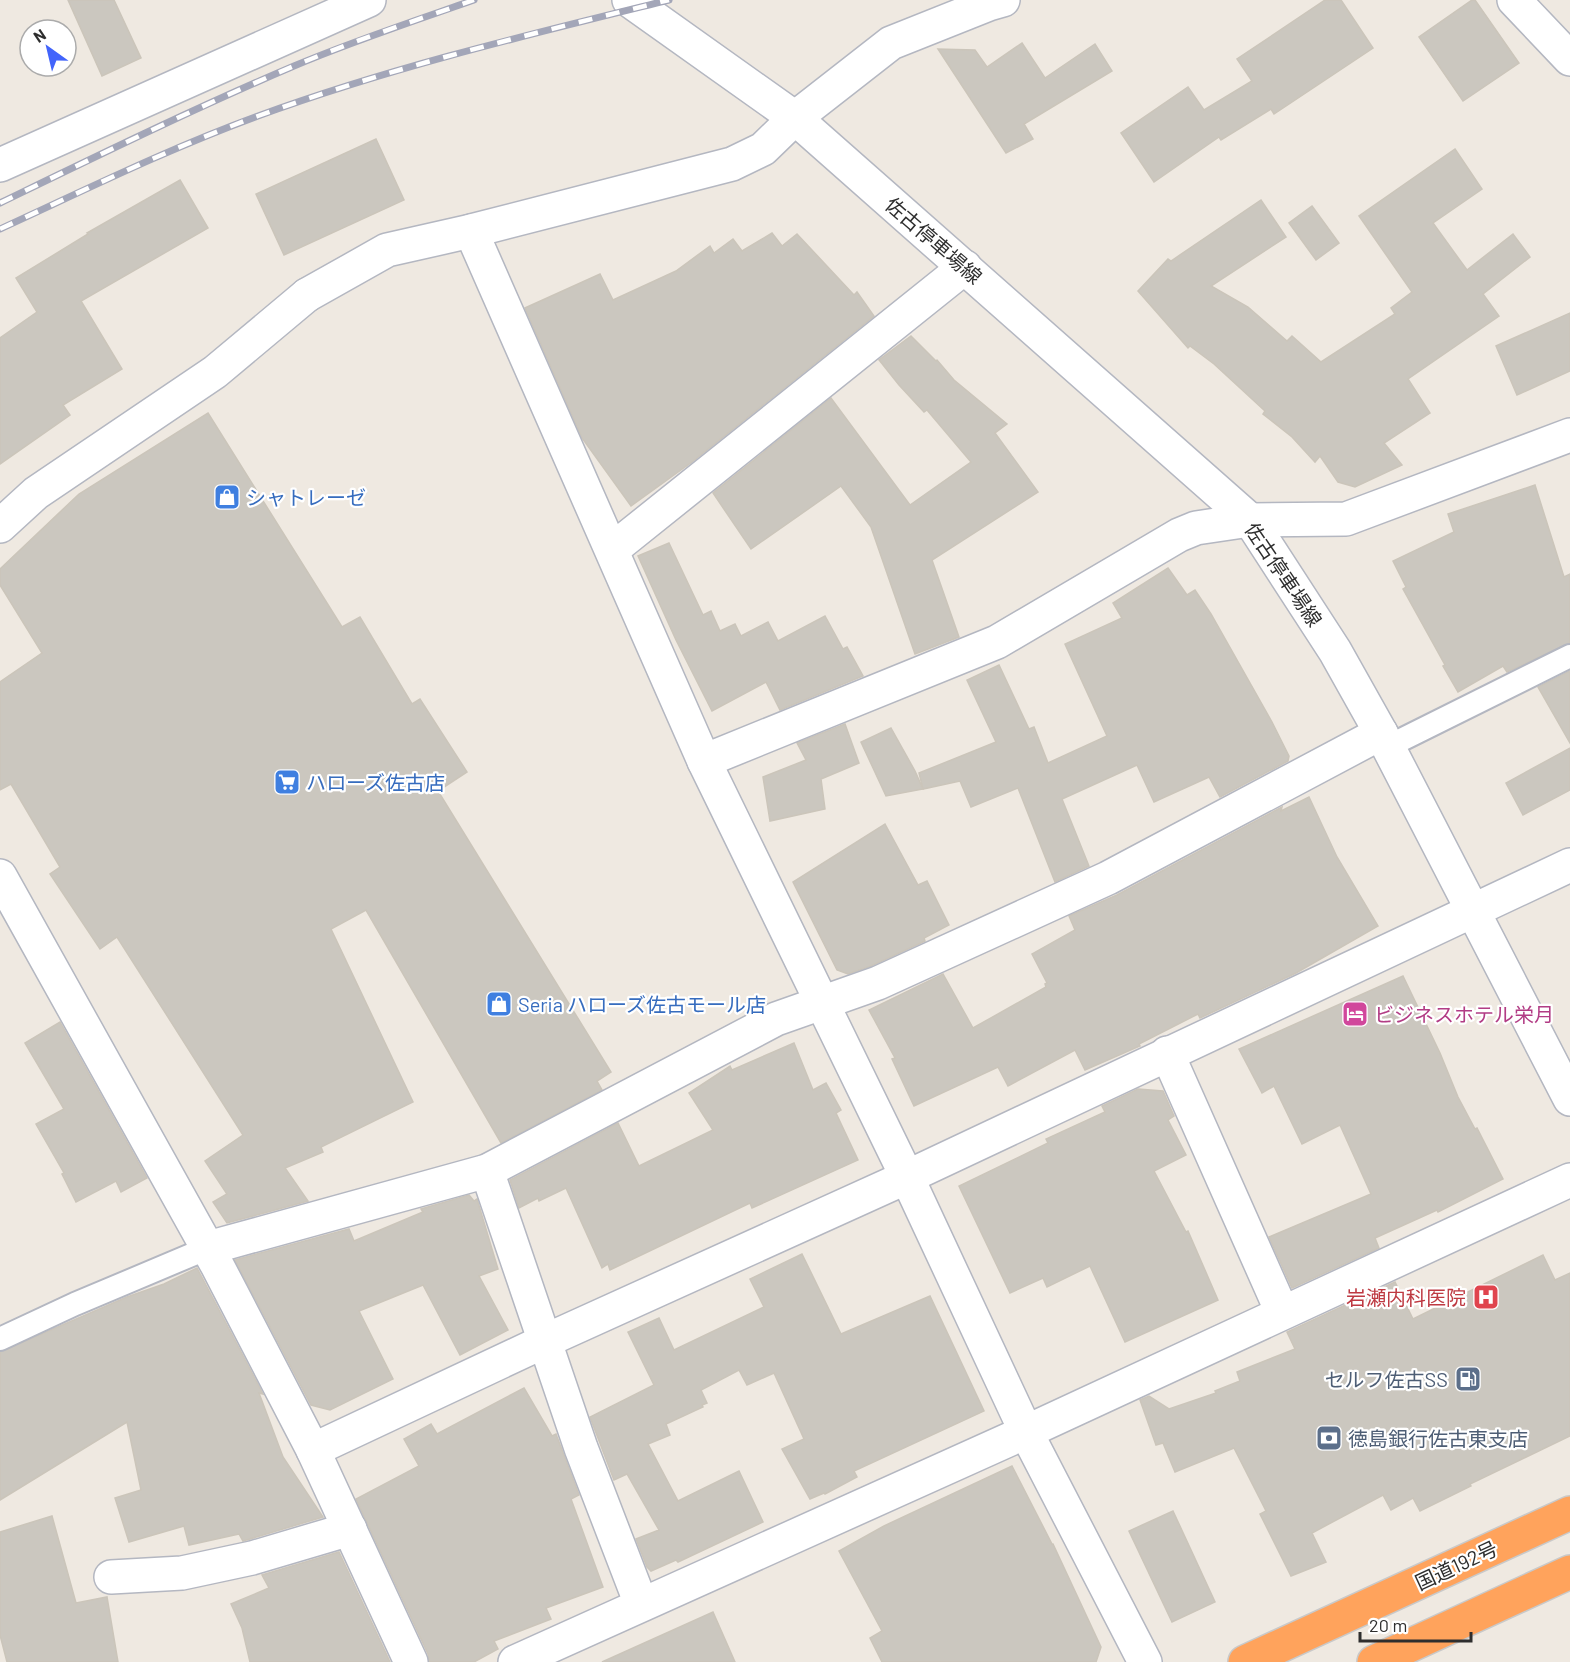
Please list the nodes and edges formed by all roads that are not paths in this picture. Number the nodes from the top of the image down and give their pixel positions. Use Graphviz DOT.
graph roads {
  1 [pos="369,0"];
  2 [pos="629,0"];
  3 [pos="1003,0"];
  4 [pos="1514,0"];
  5 [pos="1570,59"];
  6 [pos="795,118"];
  7 [pos="0,165"];
  8 [pos="471,231"];
  9 [pos="965,267"];
  10 [pos="1570,435"];
  11 [pos="1250,520"];
  12 [pos="0,526"];
  13 [pos="613,549"];
  14 [pos="1570,656"];
  15 [pos="1384,740"];
  16 [pos="704,761"];
  17 [pos="1570,865"];
  18 [pos="0,876"];
  19 [pos="1474,912"];
  20 [pos="821,1003"];
  21 [pos="1167,1053"];
  22 [pos="1570,1099"];
  23 [pos="487,1171"];
  24 [pos="907,1177"];
  25 [pos="1570,1180"];
  26 [pos="208,1248"];
  27 [pos="1282,1312"];
  28 [pos="0,1339"];
  29 [pos="545,1341"];
  30 [pos="1026,1431"];
  31 [pos="313,1450"];
  32 [pos="1570,1513"];
  33 [pos="350,1529"];
  34 [pos="1570,1572"];
  35 [pos="111,1577"];
  36 [pos="641,1604"];
  37 [pos="411,1662"];
  38 [pos="515,1662"];
  39 [pos="1145,1662"];
  40 [pos="1245,1662"];
  41 [pos="1374,1662"];
  1 -- 7 [label="street"];
  2 -- 6 [label="street, 佐古停車場線"];
  3 -- 6 [label="street"];
  4 -- 5 [label="street"];
  6 -- 8 [label="street"];
  6 -- 9 [label="street, 佐古停車場線"];
  8 -- 12 [label="street"];
  8 -- 13 [label="street"];
  9 -- 11 [label="street, 佐古停車場線"];
  9 -- 13 [label="street"];
  10 -- 11 [label="street"];
  11 -- 15 [label="street, 佐古停車場線"];
  11 -- 16 [label="street"];
  13 -- 16 [label="street"];
  14 -- 15 [label="lane"];
  15 -- 19 [label="street, 佐古停車場線"];
  15 -- 20 [label="street"];
  16 -- 20 [label="street"];
  17 -- 19 [label="street"];
  18 -- 26 [label="street"];
  19 -- 21 [label="street"];
  19 -- 22 [label="street, 佐古停車場線"];
  20 -- 23 [label="street"];
  20 -- 24 [label="street"];
  21 -- 24 [label="street"];
  21 -- 27 [label="street"];
  23 -- 26 [label="street"];
  23 -- 29 [label="street"];
  24 -- 29 [label="street"];
  24 -- 30 [label="street"];
  25 -- 27 [label="street"];
  26 -- 28 [label="lane"];
  26 -- 31 [label="street"];
  27 -- 30 [label="street"];
  29 -- 31 [label="street"];
  29 -- 36 [label="street"];
  30 -- 36 [label="street"];
  30 -- 39 [label="street"];
  31 -- 33 [label="street"];
  32 -- 40 [label="highway, 国道192号"];
  33 -- 35 [label="street"];
  33 -- 37 [label="street"];
  34 -- 41 [label="highway"];
  36 -- 38 [label="street"];
}
